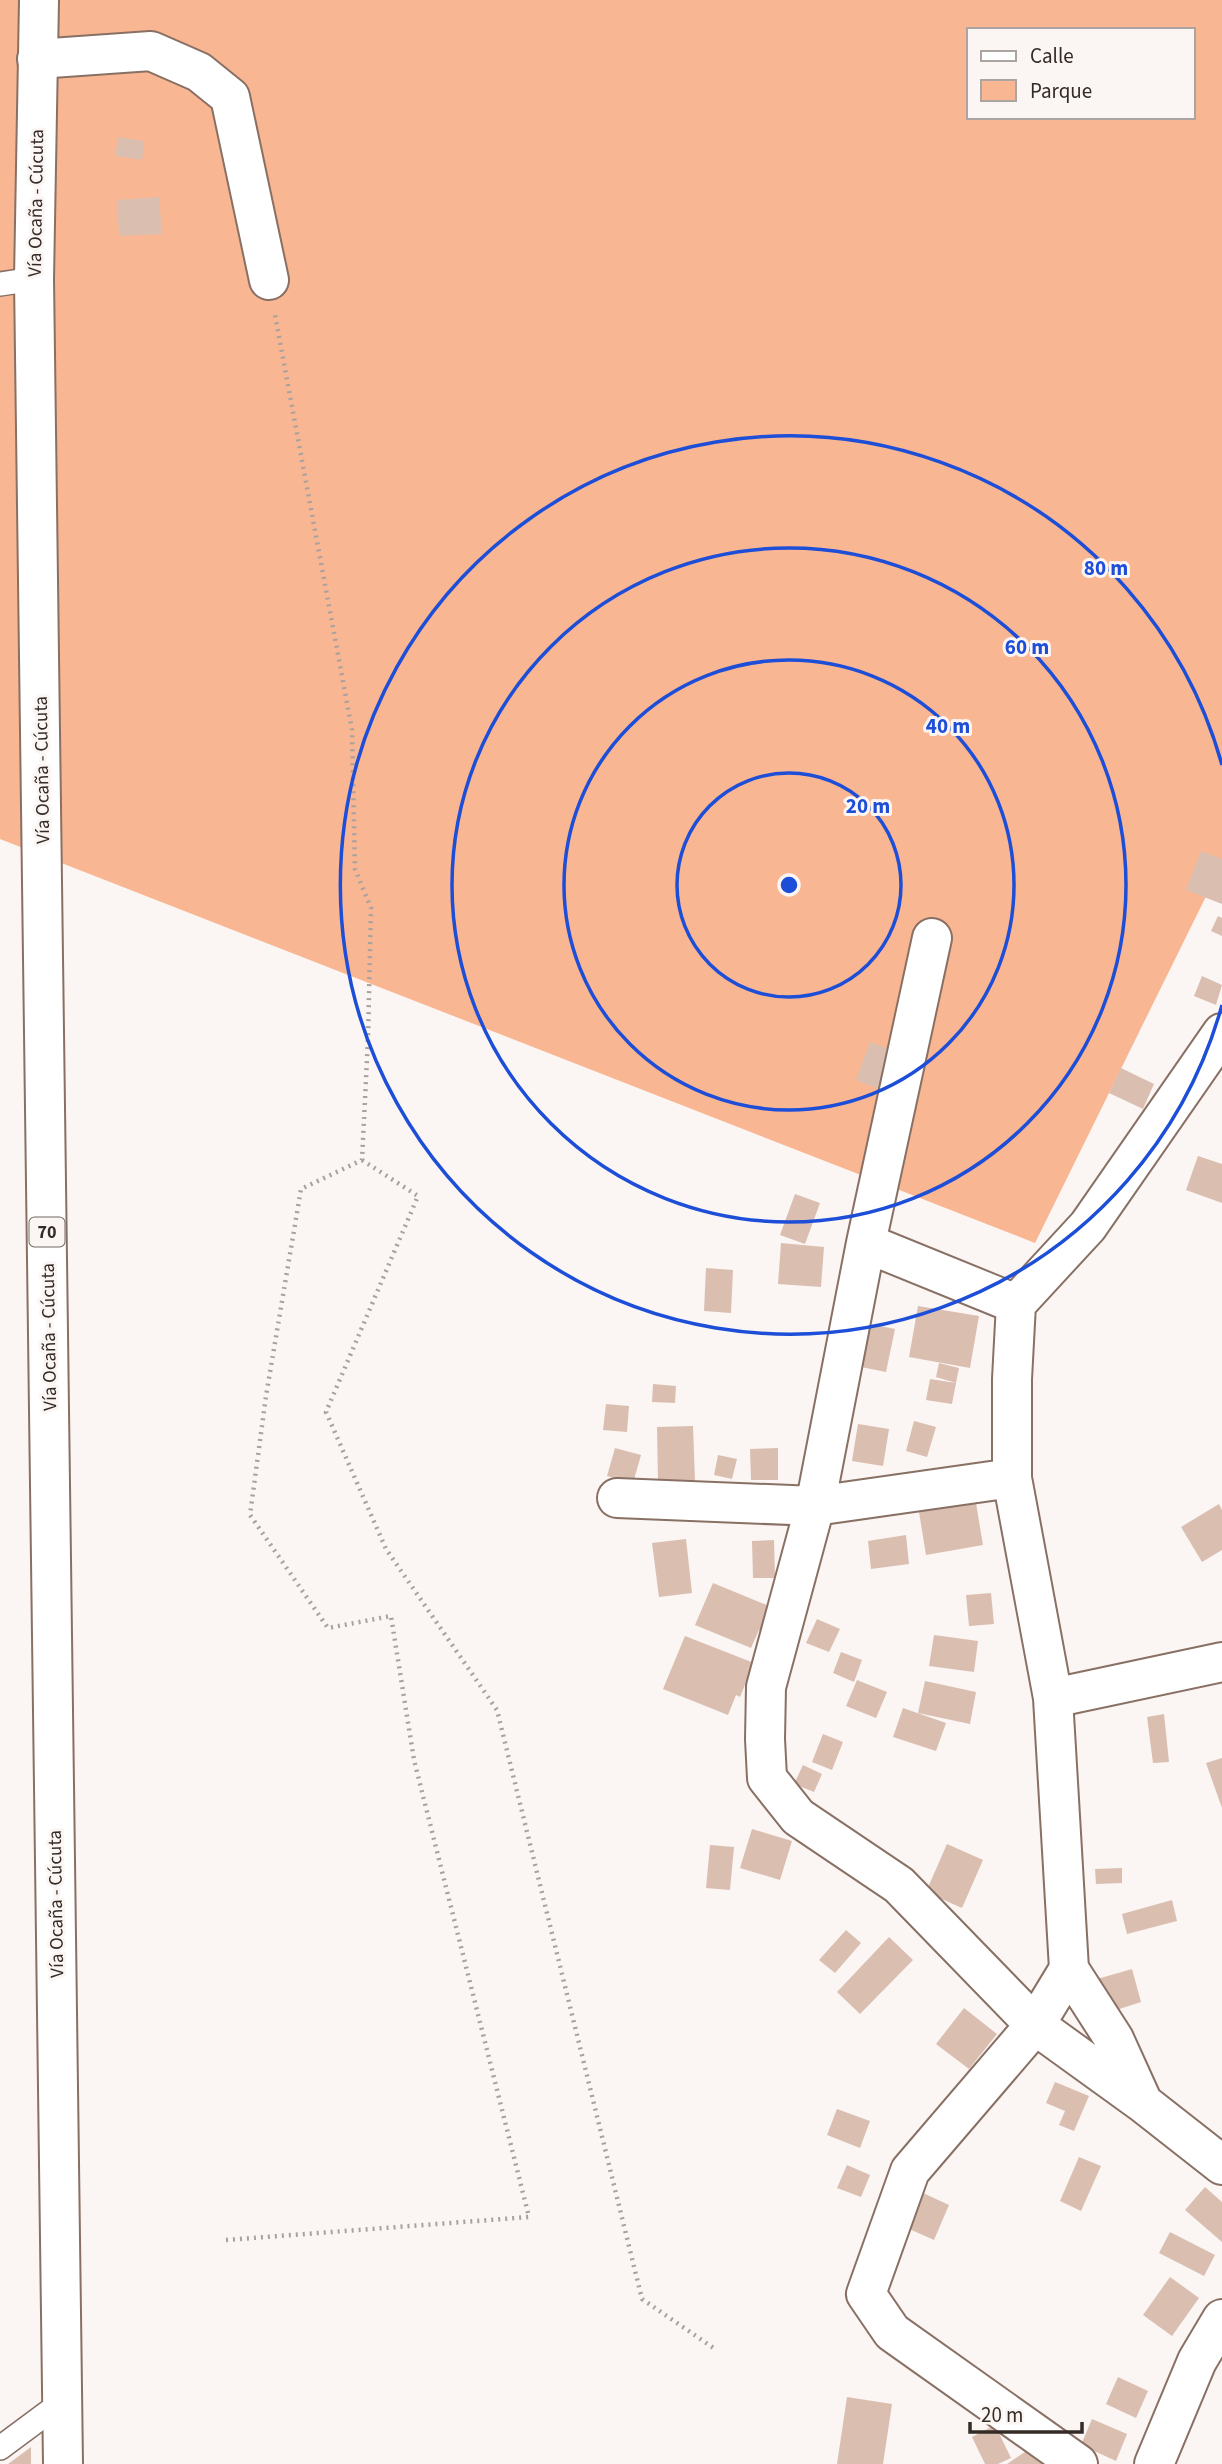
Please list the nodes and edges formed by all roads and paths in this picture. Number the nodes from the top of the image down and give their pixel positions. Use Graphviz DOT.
graph roads {
  1 [pos="38,0"];
  2 [pos="37,59"];
  3 [pos="269,280"];
  4 [pos="17,282"];
  5 [pos="932,938"];
  6 [pos="1222,1033"];
  7 [pos="362,1160"];
  8 [pos="866,1243"];
  9 [pos="1016,1304"];
  10 [pos="1012,1478"];
  11 [pos="617,1498"];
  12 [pos="815,1506"];
  13 [pos="1222,1662"];
  14 [pos="1054,1698"];
  15 [pos="1069,1969"];
  16 [pos="1035,2025"];
  17 [pos="1143,2103"];
  18 [pos="1222,2165"];
  19 [pos="226,2240"];
  20 [pos="1222,2319"];
  21 [pos="715,2349"];
  22 [pos="1209,2367"];
  23 [pos="62,2402"];
  24 [pos="0,2448"];
  25 [pos="62,2464"];
  26 [pos="1078,2464"];
  27 [pos="1154,2464"];
  1 -- 2 [label="street, Vía Ocaña - Cúcuta / 70"];
  2 -- 3 [label="street"];
  2 -- 4 [label="street, Vía Ocaña - Cúcuta / 70"];
  3 -- 7 [label="path"];
  4 -- 23 [label="street, Vía Ocaña - Cúcuta / 70"];
  5 -- 8 [label="street"];
  6 -- 9 [label="street"];
  7 -- 19 [label="path"];
  7 -- 21 [label="path"];
  8 -- 9 [label="street"];
  8 -- 12 [label="street"];
  9 -- 10 [label="street"];
  10 -- 12 [label="street"];
  10 -- 14 [label="street"];
  11 -- 12 [label="street"];
  12 -- 16 [label="street"];
  13 -- 14 [label="street"];
  14 -- 15 [label="street"];
  15 -- 16 [label="street"];
  15 -- 17 [label="street"];
  16 -- 17 [label="street"];
  16 -- 26 [label="street"];
  17 -- 18 [label="street"];
  20 -- 22 [label="street"];
  22 -- 27 [label="street"];
  23 -- 24 [label="lane"];
  23 -- 25 [label="street, Vía Ocaña - Cúcuta / 70"];
}
